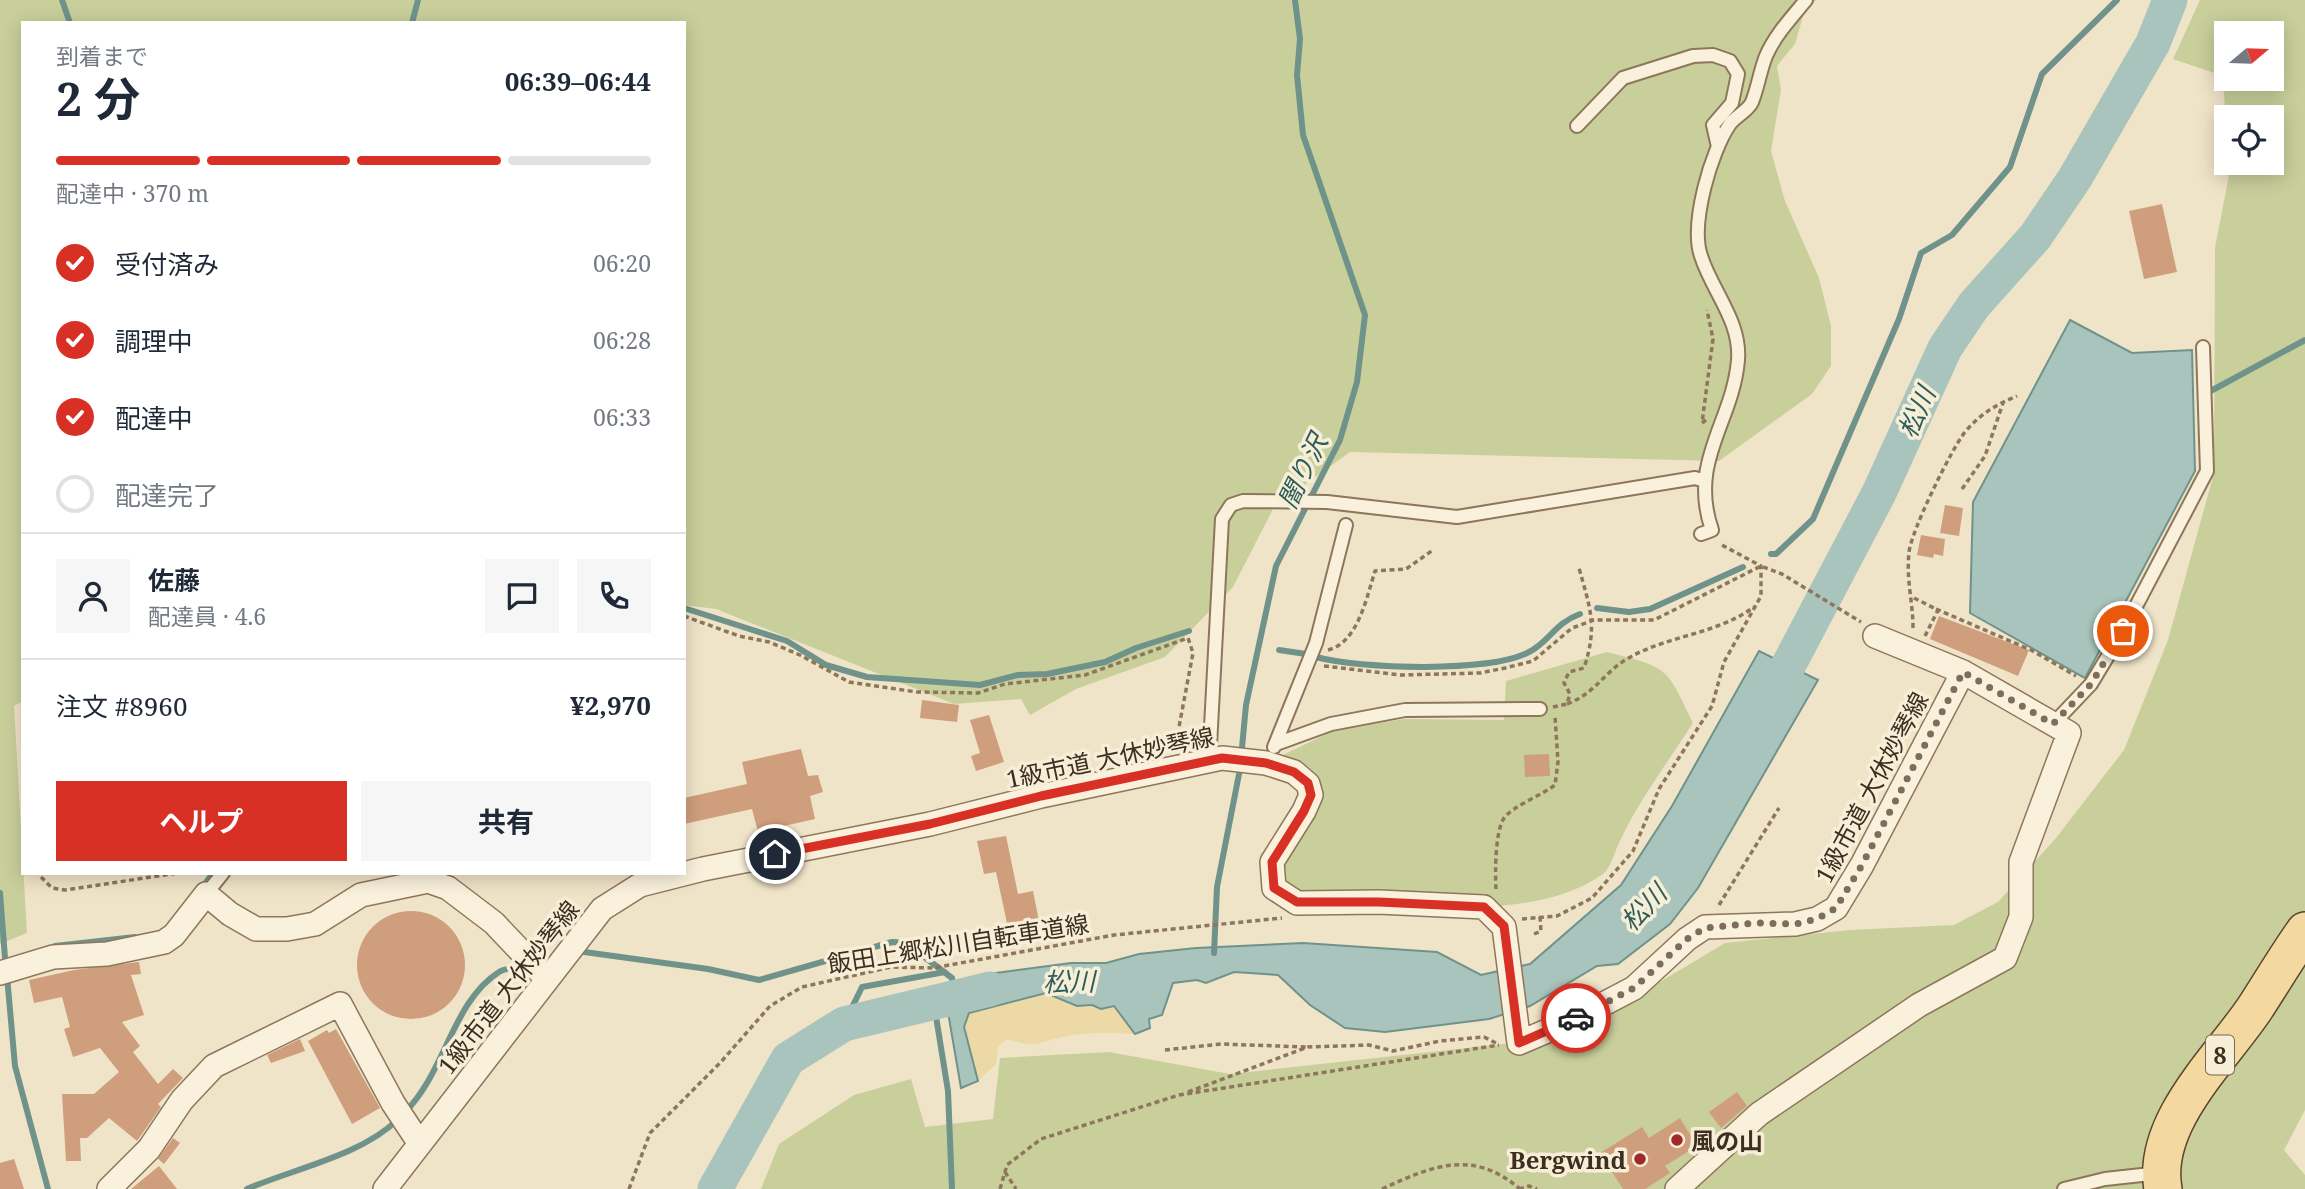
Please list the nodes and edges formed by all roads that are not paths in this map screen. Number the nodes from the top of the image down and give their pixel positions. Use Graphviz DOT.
graph roads {
  1 [pos="1806,0"];
  2 [pos="1577,126"];
  3 [pos="1718,147"];
  4 [pos="2203,347"];
  5 [pos="1706,481"];
  6 [pos="1346,525"];
  7 [pos="1702,534"];
  8 [pos="1875,636"];
  9 [pos="1963,672"];
  10 [pos="1540,709"];
  11 [pos="2053,724"];
  12 [pos="1264,756"];
  13 [pos="1196,764"];
  14 [pos="686,873"];
  15 [pos="221,875"];
  16 [pos="679,875"];
  17 [pos="206,894"];
  18 [pos="2305,931"];
  19 [pos="9,970"];
  20 [pos="548,971"];
  21 [pos="414,1135"];
  22 [pos="2162,1181"];
  23 [pos="109,1189"];
  24 [pos="386,1189"];
  25 [pos="1677,1189"];
  26 [pos="2064,1189"];
  1 -- 3 [label="lane"];
  2 -- 3 [label="lane"];
  3 -- 5 [label="lane"];
  4 -- 11 [label="lane"];
  5 -- 7 [label="lane"];
  5 -- 13 [label="lane"];
  6 -- 12 [label="lane"];
  8 -- 9 [label="street"];
  9 -- 11 [label="street"];
  9 -- 12 [label="street, 1級市道 大休妙琴線"];
  10 -- 12 [label="lane"];
  11 -- 25 [label="street"];
  12 -- 13 [label="street, 1級市道 大休妙琴線"];
  13 -- 14 [label="street, 1級市道 大休妙琴線"];
  15 -- 17 [label="lane"];
  16 -- 20 [label="street, 1級市道 大休妙琴線"];
  17 -- 19 [label="street"];
  17 -- 20 [label="street"];
  18 -- 22 [label="main road, 8"];
  20 -- 21 [label="street, 1級市道 大休妙琴線"];
  21 -- 23 [label="street"];
  21 -- 24 [label="street, 1級市道 大休妙琴線"];
  22 -- 26 [label="lane"];
}
